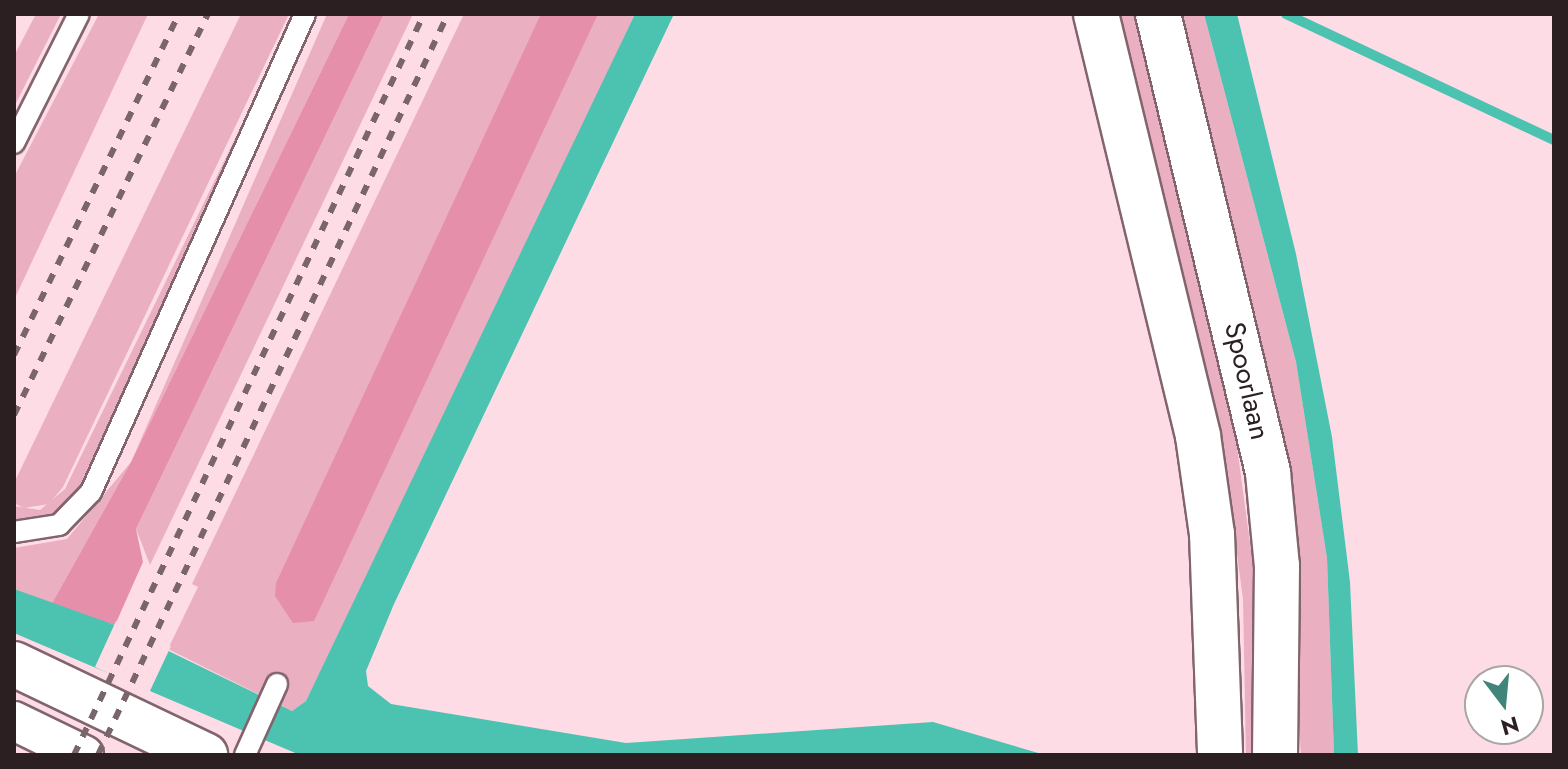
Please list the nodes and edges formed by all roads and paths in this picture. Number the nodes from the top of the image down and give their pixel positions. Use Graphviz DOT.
graph roads {
  1 [pos="79,14"];
  2 [pos="305,14"];
  3 [pos="1096,14"];
  4 [pos="1158,14"];
  5 [pos="14,143"];
  6 [pos="14,532"];
  7 [pos="14,664"];
  8 [pos="277,684"];
  9 [pos="14,721"];
  10 [pos="248,747"];
  11 [pos="84,755"];
  12 [pos="205,755"];
  13 [pos="1220,755"];
  14 [pos="1275,755"];
  1 -- 5 [label="lane"];
  2 -- 6 [label="lane"];
  3 -- 13 [label="main road, Spoorlaan"];
  4 -- 14 [label="main road, Spoorlaan"];
  7 -- 12 [label="main road"];
  8 -- 10 [label="lane"];
  9 -- 11 [label="street"];
}
